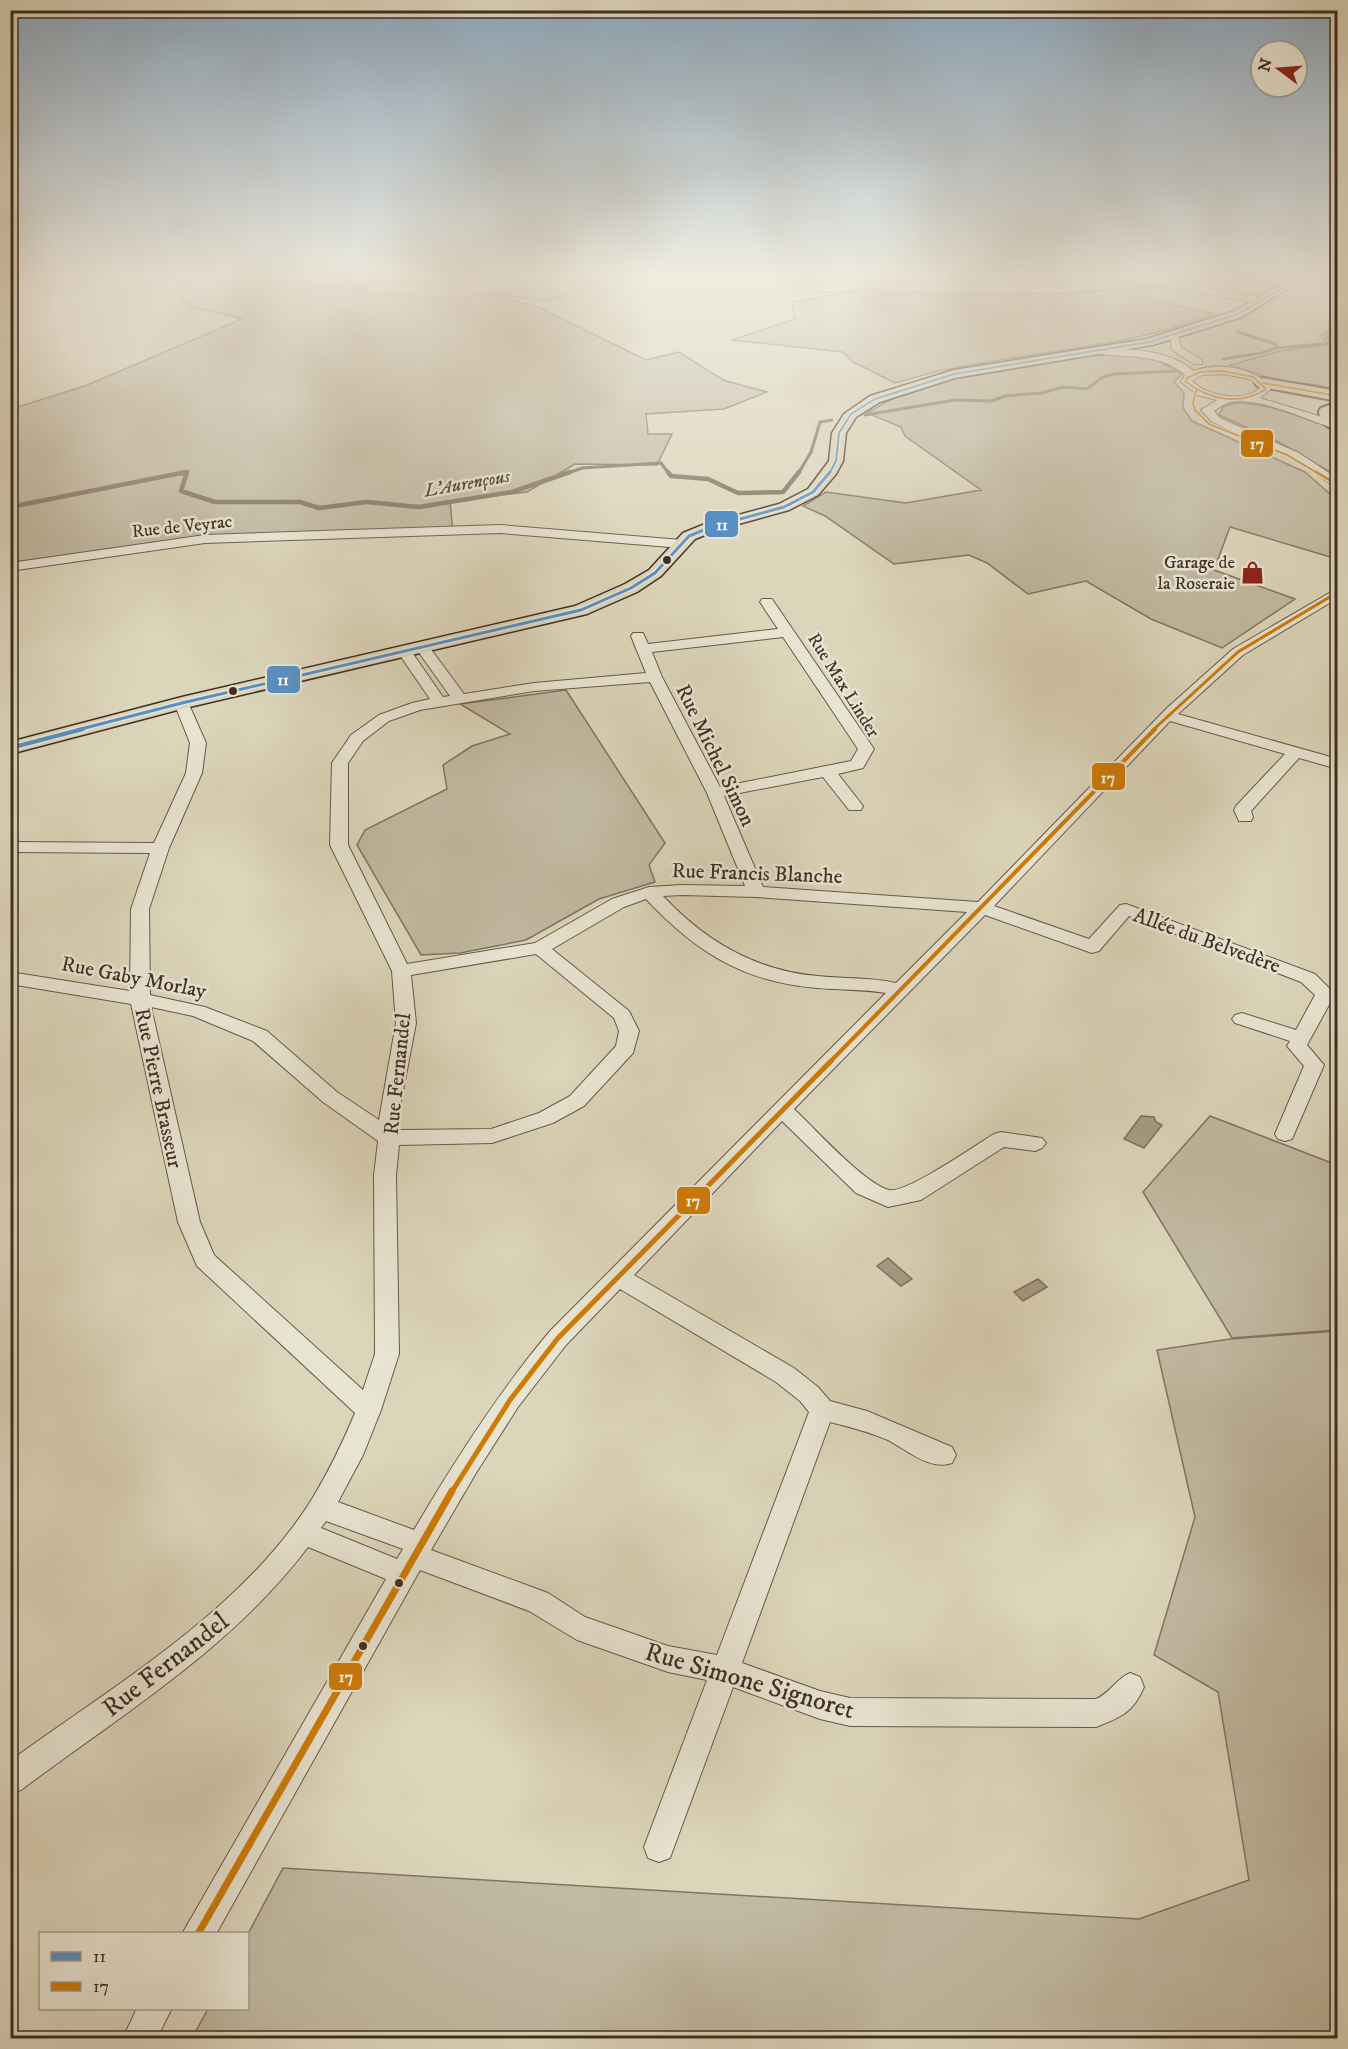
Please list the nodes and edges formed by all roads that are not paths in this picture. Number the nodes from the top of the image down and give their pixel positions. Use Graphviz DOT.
graph roads {
  1 [pos="975,371"];
  2 [pos="1188,371"];
  3 [pos="1223,371"];
  4 [pos="1192,375"];
  5 [pos="1264,388"];
  6 [pos="1196,391"];
  7 [pos="1229,398"];
  8 [pos="1247,398"];
  9 [pos="1338,398"];
  10 [pos="1338,407"];
  11 [pos="1293,410"];
  12 [pos="1336,425"];
  13 [pos="1322,473"];
  14 [pos="1338,485"];
  15 [pos="682,544"];
  16 [pos="10,567"];
  17 [pos="1338,592"];
  18 [pos="766,603"];
  19 [pos="787,632"];
  20 [pos="641,642"];
  21 [pos="413,649"];
  22 [pos="655,677"];
  23 [pos="450,700"];
  24 [pos="182,703"];
  25 [pos="1168,716"];
  26 [pos="10,748"];
  27 [pos="1296,752"];
  28 [pos="1338,764"];
  29 [pos="827,771"];
  30 [pos="715,793"];
  31 [pos="855,806"];
  32 [pos="1245,817"];
  33 [pos="10,847"];
  34 [pos="160,848"];
  35 [pos="649,892"];
  36 [pos="756,892"];
  37 [pos="982,908"];
  38 [pos="540,948"];
  39 [pos="401,971"];
  40 [pos="10,978"];
  41 [pos="900,991"];
  42 [pos="140,999"];
  43 [pos="1242,1019"];
  44 [pos="1301,1038"];
  45 [pos="783,1110"];
  46 [pos="1285,1134"];
  47 [pos="390,1138"];
  48 [pos="1035,1143"];
  49 [pos="619,1277"];
  50 [pos="369,1410"];
  51 [pos="822,1410"];
  52 [pos="943,1455"];
  53 [pos="321,1508"];
  54 [pos="304,1533"];
  55 [pos="412,1558"];
  56 [pos="725,1670"];
  57 [pos="1130,1687"];
  58 [pos="10,1779"];
  59 [pos="659,1847"];
  60 [pos="199,1932"];
  61 [pos="155,2010"];
  62 [pos="139,2038"];
  1 -- 15 [label="main road"];
  2 -- 4 [label="street"];
  3 -- 4 [label="street"];
  3 -- 5 [label="street"];
  4 -- 6 [label="street"];
  5 -- 8 [label="street"];
  5 -- 9 [label="highway"];
  5 -- 11 [label="street"];
  6 -- 7 [label="street"];
  6 -- 13 [label="street"];
  7 -- 8 [label="street"];
  7 -- 13 [label="street"];
  8 -- 11 [label="street"];
  10 -- 12 [label="highway"];
  11 -- 12 [label="street"];
  13 -- 14 [label="street"];
  15 -- 16 [label="street, Rue de Veyrac"];
  15 -- 21 [label="main road"];
  17 -- 25 [label="street"];
  18 -- 19 [label="street, Rue Max Linder"];
  19 -- 20 [label="street, Rue Max Linder"];
  19 -- 29 [label="street, Rue Max Linder"];
  20 -- 22 [label="street, Rue Michel Simon"];
  21 -- 23 [label="street"];
  21 -- 23 [label="street"];
  21 -- 24 [label="main road"];
  22 -- 23 [label="street, Rue Fernandel"];
  22 -- 30 [label="street, Rue Michel Simon"];
  23 -- 39 [label="street, Rue Fernandel"];
  24 -- 26 [label="main road"];
  24 -- 34 [label="street, Rue Pierre Brasseur"];
  25 -- 27 [label="street"];
  25 -- 37 [label="street"];
  27 -- 28 [label="street"];
  27 -- 32 [label="street"];
  29 -- 30 [label="street, Rue Max Linder"];
  29 -- 31 [label="street"];
  30 -- 36 [label="street, Rue Michel Simon"];
  33 -- 34 [label="street"];
  34 -- 42 [label="street, Rue Pierre Brasseur"];
  35 -- 36 [label="street, Rue Francis Blanche"];
  35 -- 38 [label="street, Rue Francis Blanche"];
  35 -- 41 [label="street"];
  36 -- 37 [label="street, Rue Francis Blanche"];
  37 -- 41 [label="street"];
  37 -- 44 [label="street, Allée du Belvedère"];
  38 -- 39 [label="street, Rue Francis Blanche"];
  38 -- 47 [label="street"];
  39 -- 47 [label="street, Rue Fernandel"];
  40 -- 42 [label="street, Rue Gaby Morlay"];
  41 -- 45 [label="street"];
  42 -- 47 [label="street, Rue Gaby Morlay"];
  42 -- 50 [label="street, Rue Pierre Brasseur"];
  43 -- 44 [label="street"];
  44 -- 46 [label="street"];
  45 -- 48 [label="street"];
  45 -- 49 [label="street"];
  47 -- 50 [label="street, Rue Fernandel"];
  49 -- 51 [label="street"];
  49 -- 55 [label="street"];
  50 -- 53 [label="street, Rue Fernandel"];
  51 -- 52 [label="street"];
  51 -- 56 [label="street"];
  53 -- 54 [label="street, Rue Fernandel"];
  53 -- 55 [label="street"];
  54 -- 55 [label="street"];
  54 -- 58 [label="street, Rue Fernandel"];
  55 -- 56 [label="street, Rue Simone Signoret"];
  55 -- 60 [label="street"];
  56 -- 57 [label="street, Rue Simone Signoret"];
  56 -- 59 [label="street"];
  61 -- 62 [label="street"];
}
